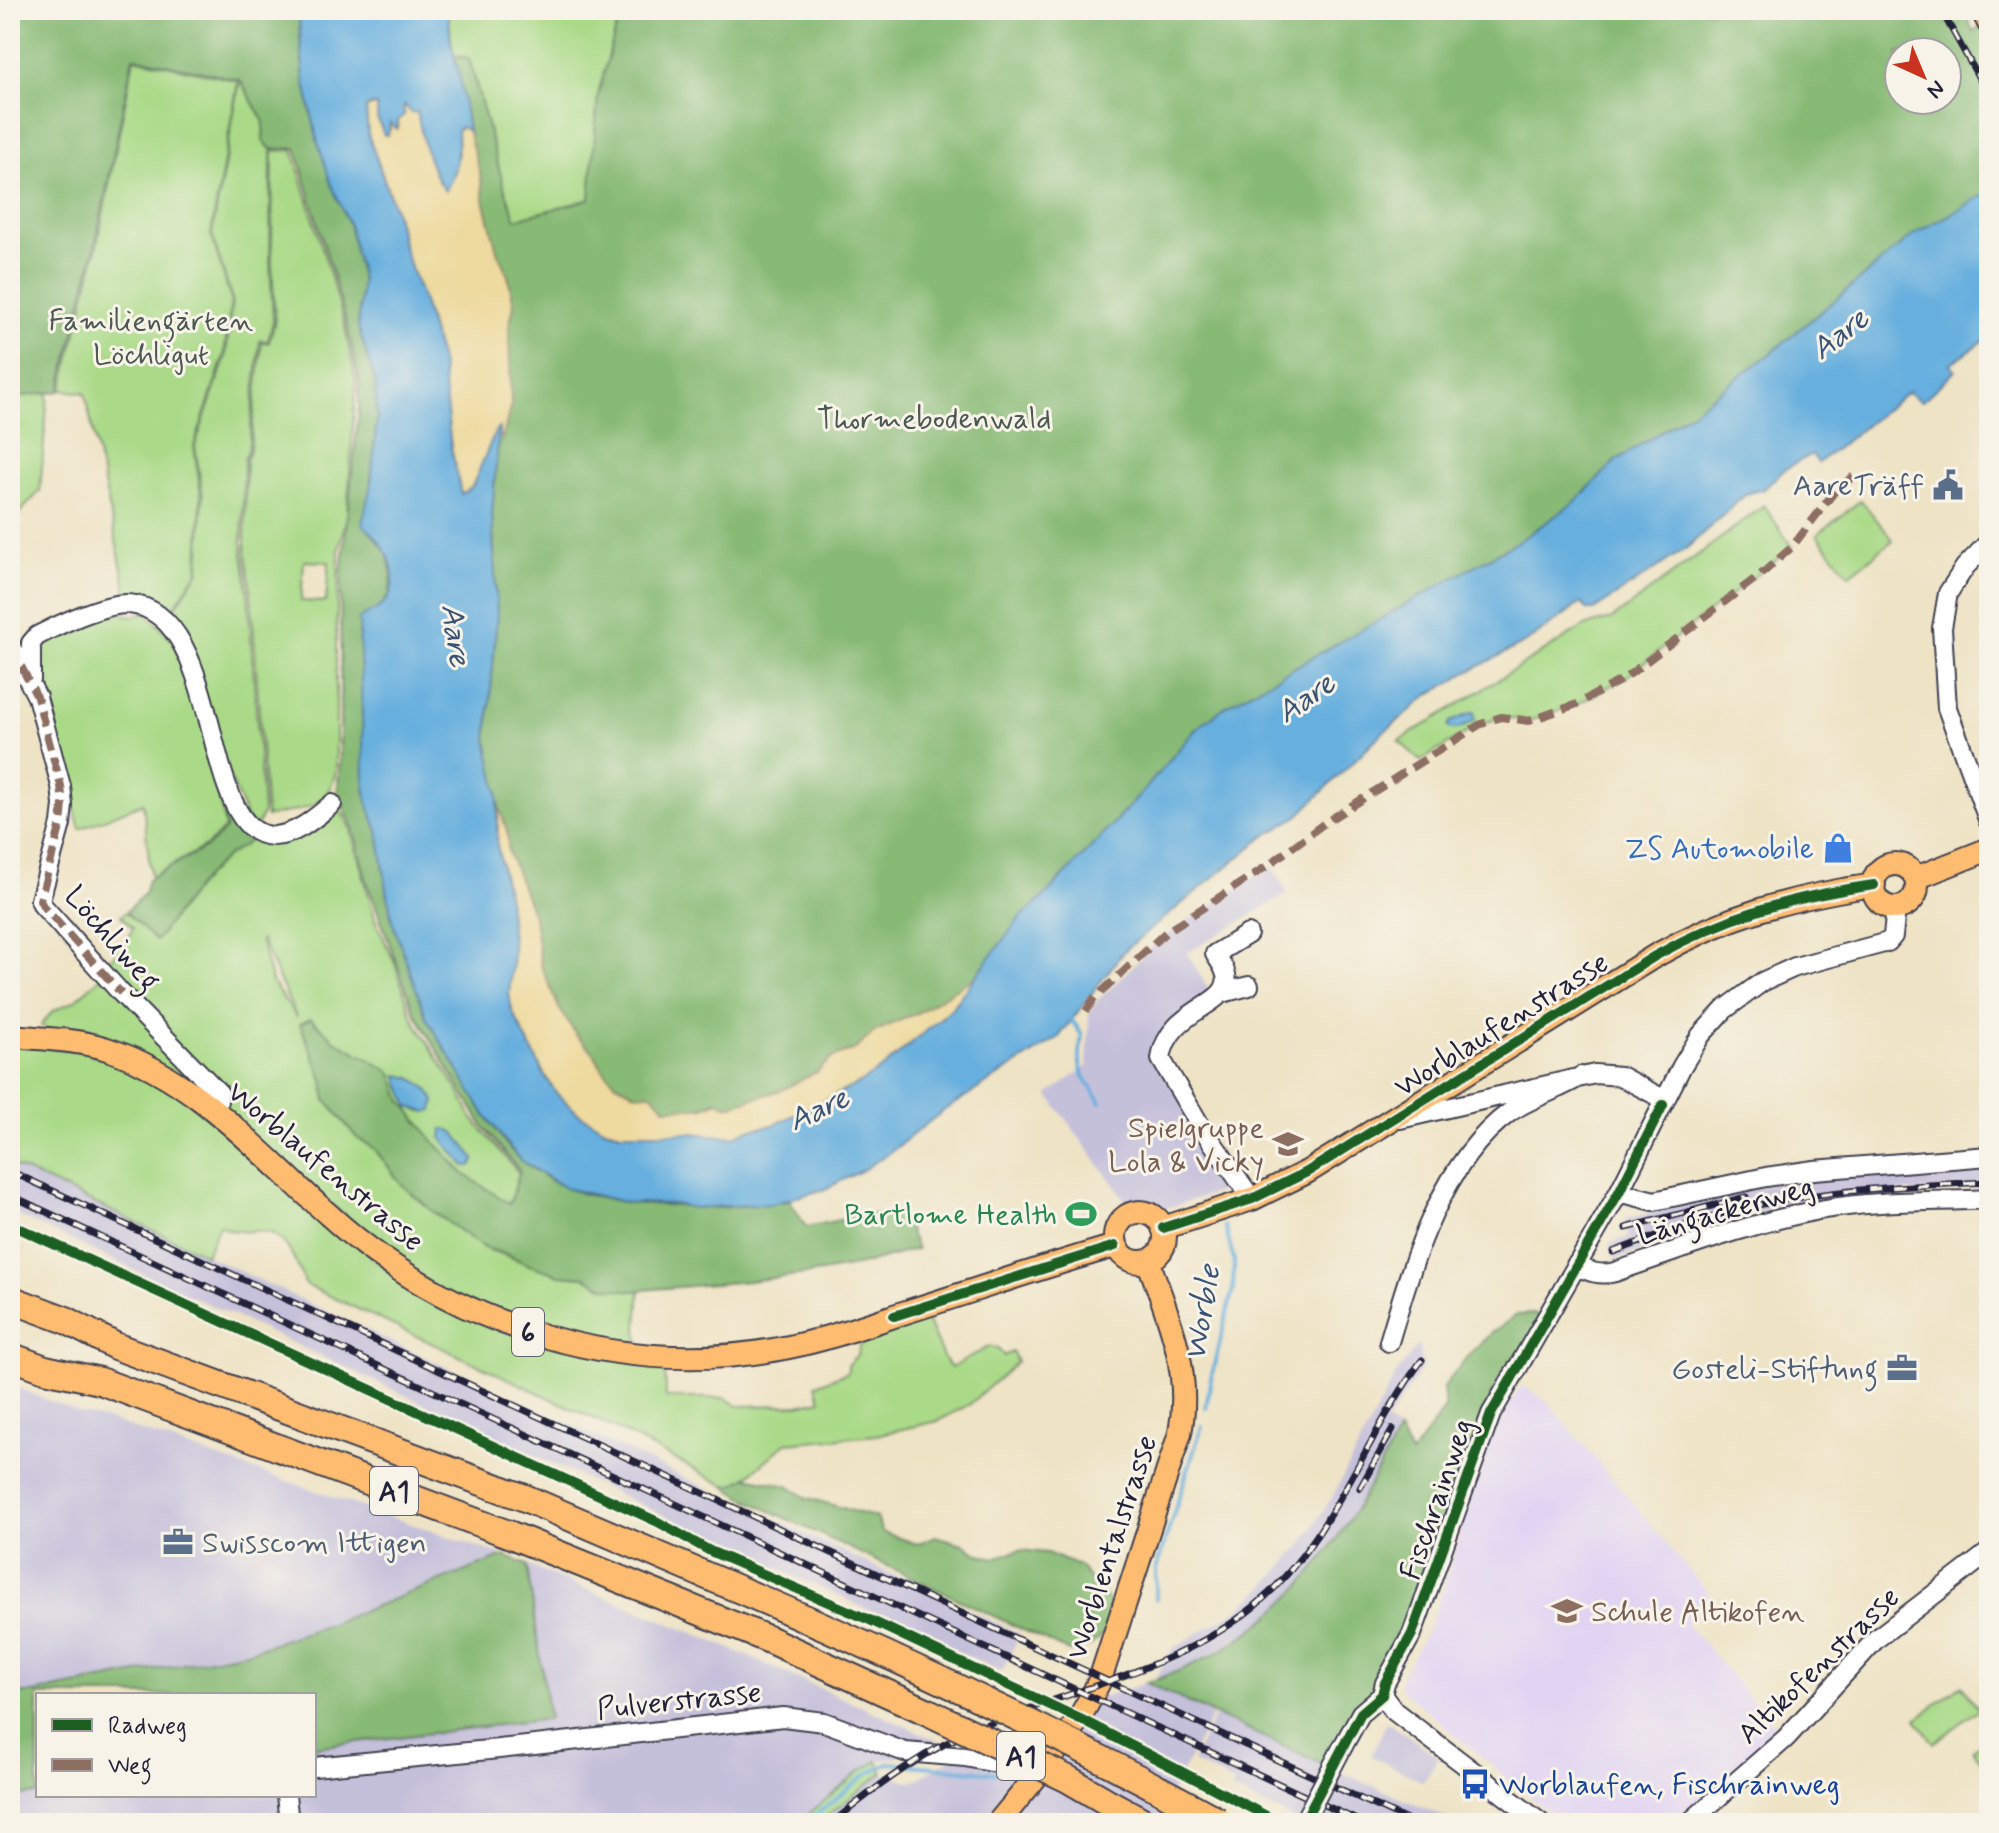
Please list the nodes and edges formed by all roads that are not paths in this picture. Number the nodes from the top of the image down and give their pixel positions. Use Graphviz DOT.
graph roads {
  1 [pos="1989,542"];
  2 [pos="10,645"];
  3 [pos="31,682"];
  4 [pos="332,804"];
  5 [pos="1989,822"];
  6 [pos="1989,849"];
  7 [pos="1916,878"];
  8 [pos="1874,885"];
  9 [pos="1896,908"];
  10 [pos="1248,934"];
  11 [pos="1249,986"];
  12 [pos="1222,993"];
  13 [pos="10,1036"];
  14 [pos="1581,1076"];
  15 [pos="1665,1100"];
  16 [pos="211,1109"];
  17 [pos="1388,1122"];
  18 [pos="1989,1156"];
  19 [pos="1619,1192"];
  20 [pos="1252,1199"];
  21 [pos="1989,1199"];
  22 [pos="1163,1228"];
  23 [pos="1115,1246"];
  24 [pos="1148,1261"];
  25 [pos="1576,1265"];
  26 [pos="10,1299"];
  27 [pos="10,1317"];
  28 [pos="10,1339"];
  29 [pos="1389,1342"];
  30 [pos="115,1346"];
  31 [pos="10,1356"];
  32 [pos="100,1381"];
  33 [pos="1989,1552"];
  34 [pos="1382,1695"];
  35 [pos="1045,1764"];
  36 [pos="316,1767"];
  37 [pos="286,1797"];
  38 [pos="1220,1822"];
  39 [pos="289,1823"];
  40 [pos="998,1823"];
  41 [pos="1146,1823"];
  42 [pos="1303,1823"];
  43 [pos="1541,1823"];
  44 [pos="1689,1823"];
  1 -- 5 [label="street"];
  2 -- 3 [label="street, Löchliweg"];
  3 -- 4 [label="street, Löchliweg"];
  3 -- 16 [label="street, Löchliweg"];
  6 -- 7 [label="main road"];
  7 -- 8 [label="main road"];
  7 -- 9 [label="main road"];
  8 -- 9 [label="main road"];
  8 -- 17 [label="main road, Worblaufenstrasse"];
  9 -- 15 [label="street, Fischrainweg"];
  10 -- 12 [label="street"];
  11 -- 12 [label="street"];
  12 -- 20 [label="street"];
  13 -- 16 [label="main road, Worblaufenstrasse / 6"];
  14 -- 15 [label="street"];
  14 -- 17 [label="street"];
  14 -- 29 [label="street"];
  15 -- 19 [label="street, Fischrainweg"];
  16 -- 23 [label="main road, Worblaufenstrasse / 6"];
  17 -- 20 [label="main road, Worblaufenstrasse"];
  18 -- 19 [label="street"];
  19 -- 25 [label="street, Fischrainweg"];
  20 -- 22 [label="main road, Worblaufenstrasse"];
  21 -- 25 [label="street, Längackerweg"];
  22 -- 23 [label="main road"];
  22 -- 24 [label="main road"];
  23 -- 24 [label="main road"];
  24 -- 35 [label="main road, Worblentalstrasse"];
  25 -- 34 [label="street, Fischrainweg"];
  26 -- 30 [label="highway, A1"];
  27 -- 30 [label="highway"];
  28 -- 32 [label="highway"];
  30 -- 38 [label="highway, A1, bridge"];
  31 -- 32 [label="highway, A1"];
  32 -- 41 [label="highway, A1, bridge"];
  33 -- 44 [label="street, Altikofenstrasse"];
  34 -- 42 [label="street, Fischrainweg, bridge"];
  34 -- 43 [label="street"];
  35 -- 36 [label="street, Pulverstrasse"];
  35 -- 40 [label="main road, Worblentalstrasse"];
  37 -- 39 [label="street"];
}
